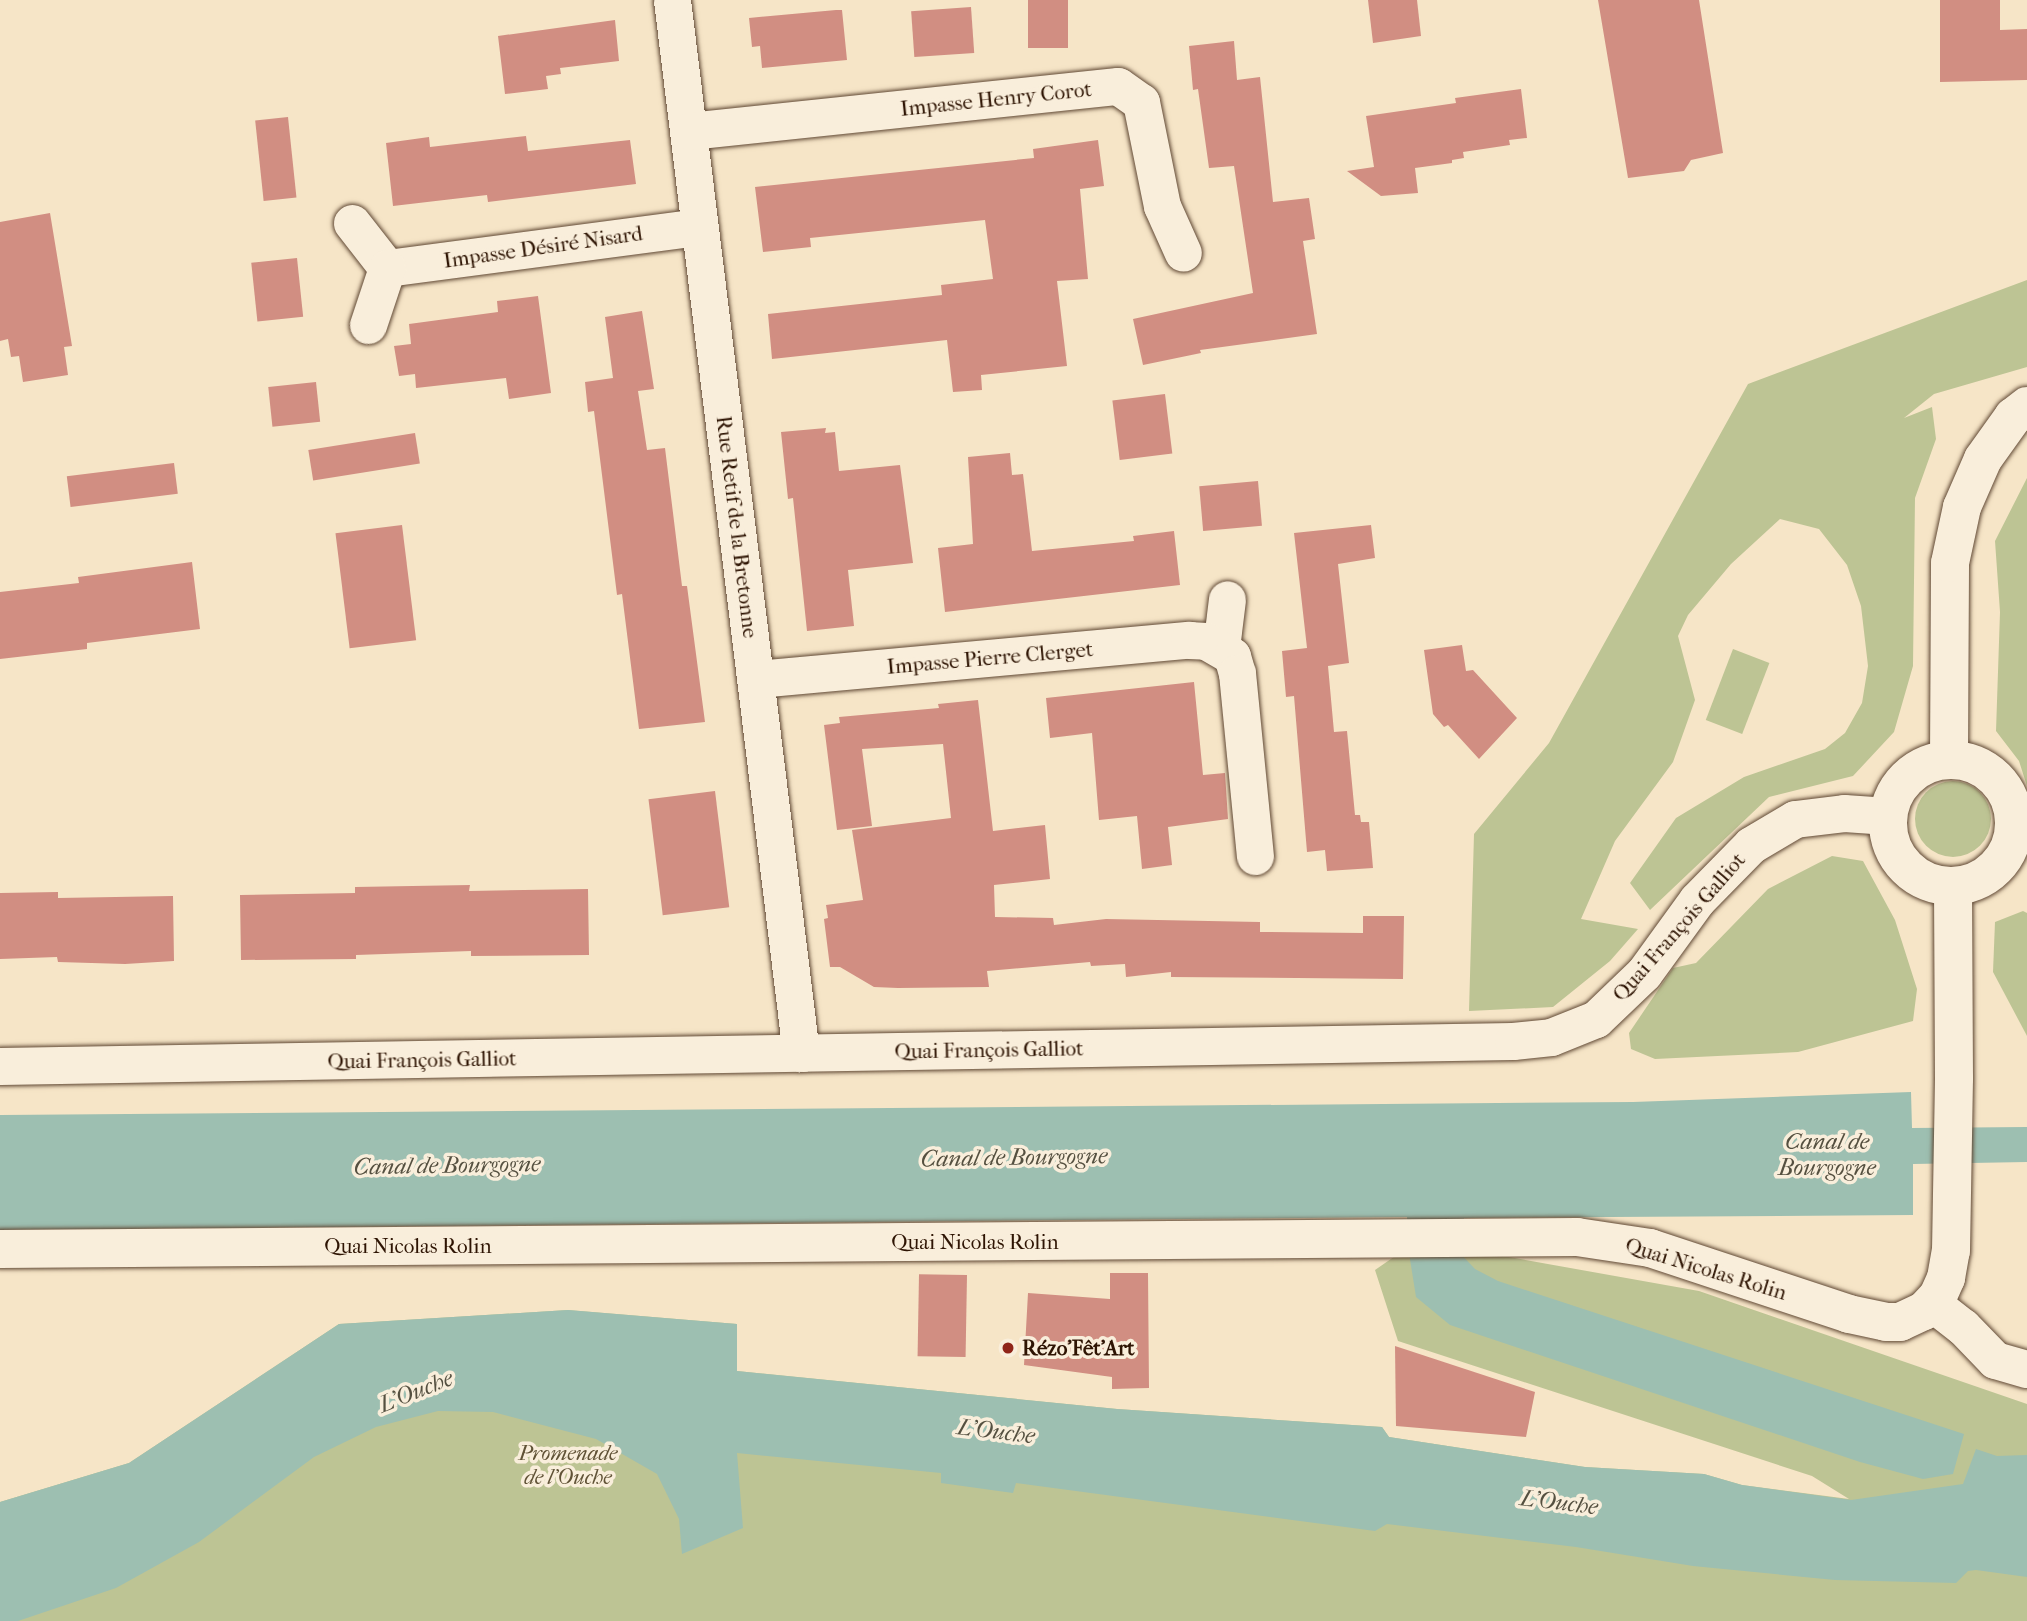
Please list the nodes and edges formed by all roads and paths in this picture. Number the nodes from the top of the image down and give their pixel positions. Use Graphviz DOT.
graph roads {
  1 [pos="672,0"];
  2 [pos="689,131"];
  3 [pos="352,223"];
  4 [pos="698,227"];
  5 [pos="1183,253"];
  6 [pos="387,268"];
  7 [pos="368,325"];
  8 [pos="2027,406"];
  9 [pos="1227,599"];
  10 [pos="1221,648"];
  11 [pos="757,679"];
  12 [pos="1949,759"];
  13 [pos="1888,816"];
  14 [pos="1255,856"];
  15 [pos="2018,857"];
  16 [pos="1953,886"];
  17 [pos="801,1054"];
  18 [pos="0,1066"];
  19 [pos="0,1249"];
  20 [pos="1932,1303"];
  21 [pos="2027,1369"];
  1 -- 2 [label="street, Rue Retif de la Bretonne"];
  2 -- 4 [label="street, Rue Retif de la Bretonne"];
  2 -- 5 [label="street, Impasse Henry Corot"];
  3 -- 6 [label="street"];
  4 -- 6 [label="street, Impasse Désiré Nisard"];
  4 -- 11 [label="street, Rue Retif de la Bretonne"];
  6 -- 7 [label="street"];
  8 -- 12 [label="street"];
  9 -- 10 [label="street"];
  10 -- 11 [label="street, Impasse Pierre Clerget"];
  10 -- 14 [label="street"];
  11 -- 17 [label="street, Rue Retif de la Bretonne"];
  12 -- 13 [label="street"];
  12 -- 15 [label="street"];
  13 -- 16 [label="street"];
  13 -- 17 [label="street, Quai François Galliot"];
  15 -- 16 [label="street"];
  16 -- 20 [label="street"];
  17 -- 18 [label="street, Quai François Galliot"];
  19 -- 20 [label="street, Quai Nicolas Rolin"];
  20 -- 21 [label="street"];
}
